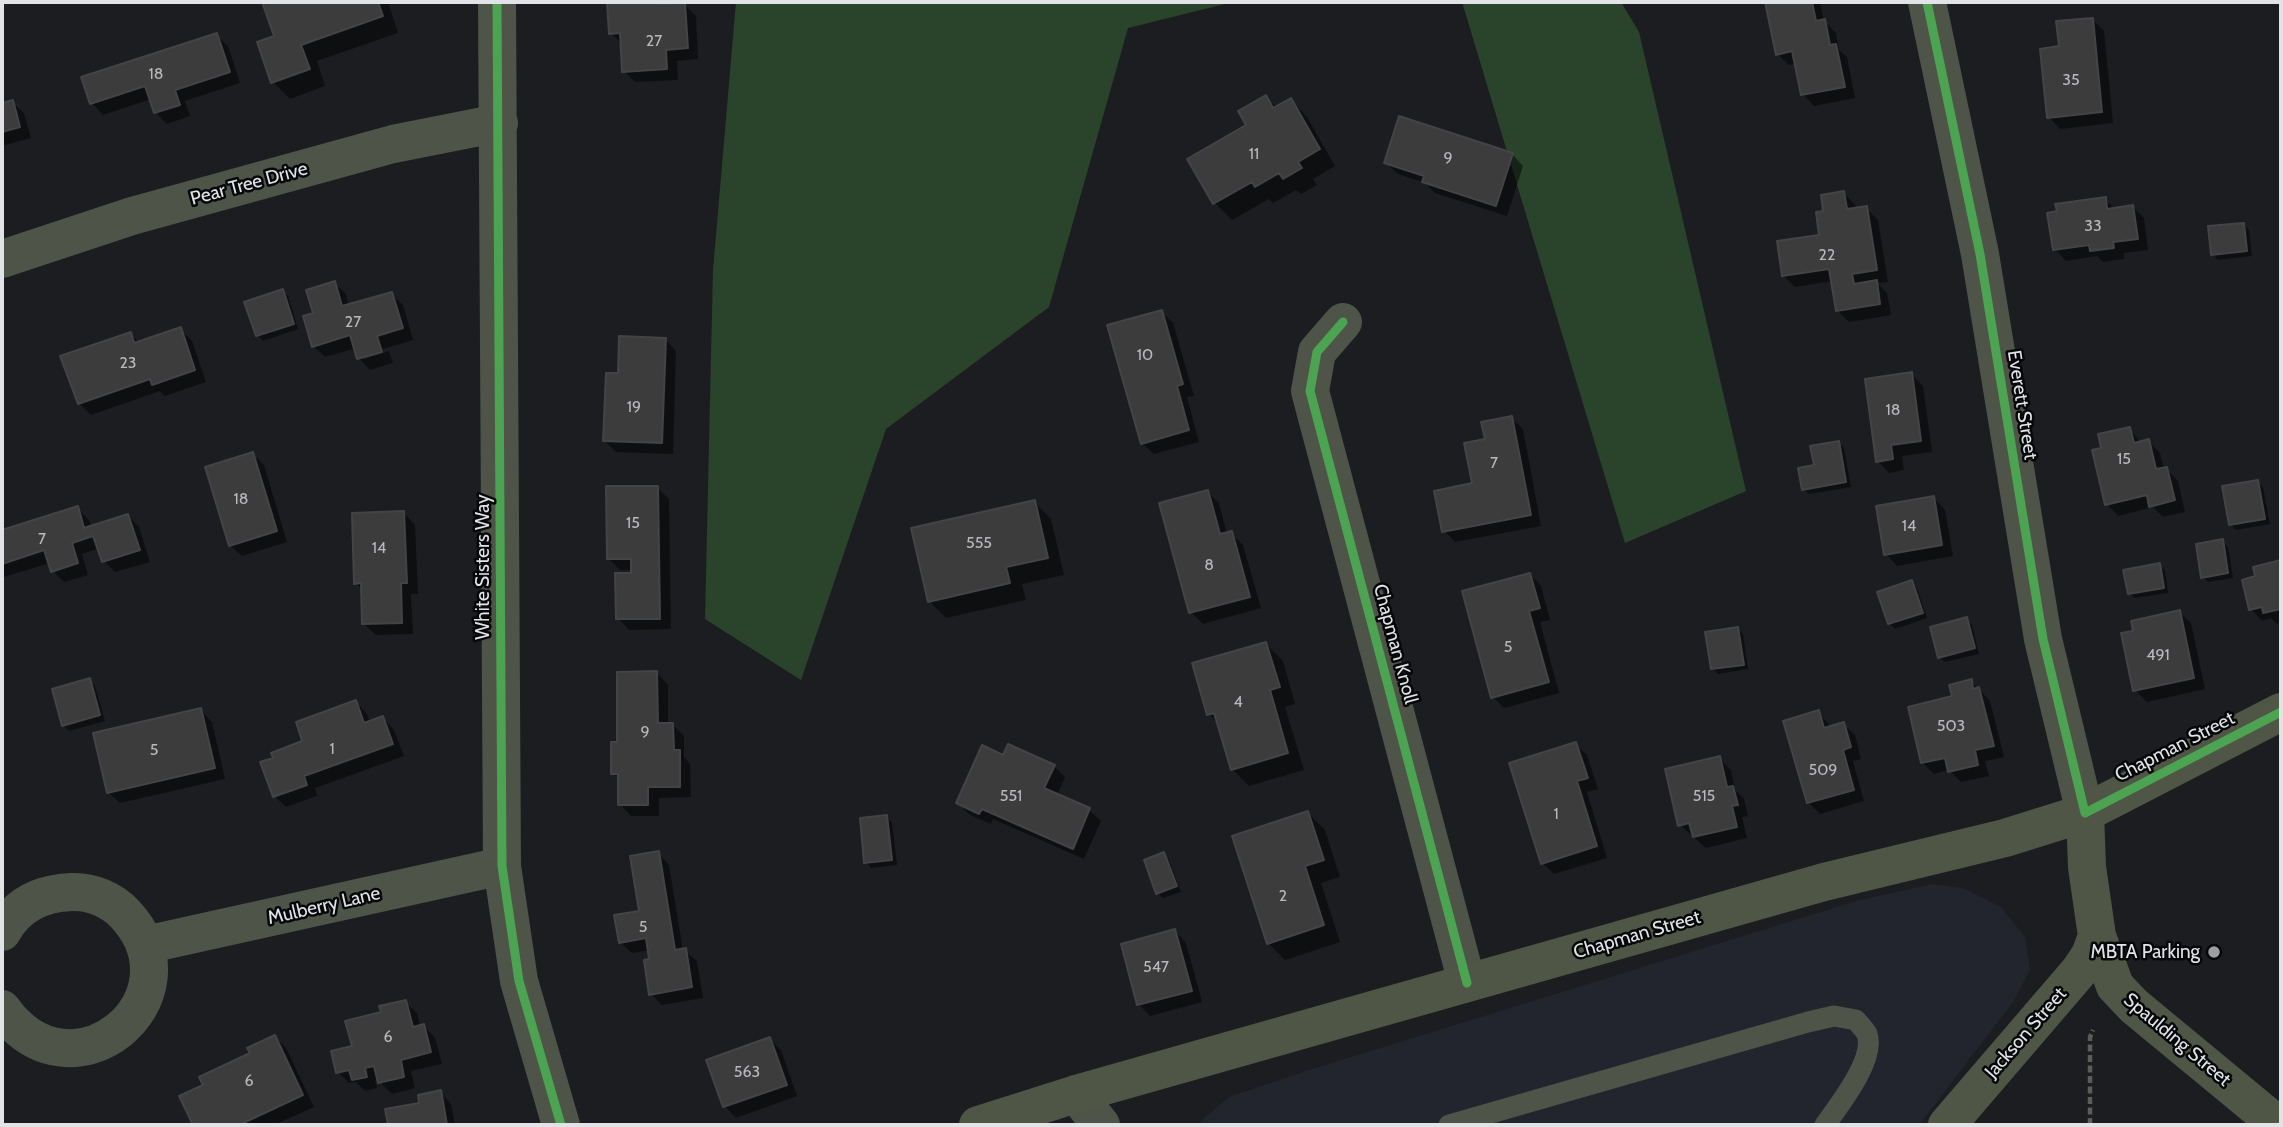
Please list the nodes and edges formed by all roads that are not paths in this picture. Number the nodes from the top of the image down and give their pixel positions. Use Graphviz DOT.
graph roads {
  1 [pos="497,2"];
  2 [pos="1927,2"];
  3 [pos="499,122"];
  4 [pos="2,259"];
  5 [pos="1343,322"];
  6 [pos="2281,712"];
  7 [pos="2085,813"];
  8 [pos="502,866"];
  9 [pos="2,932"];
  10 [pos="2097,936"];
  11 [pos="145,946"];
  12 [pos="1467,983"];
  13 [pos="2,1009"];
  14 [pos="1076,1094"];
  15 [pos="561,1125"];
  16 [pos="978,1125"];
  17 [pos="1101,1125"];
  18 [pos="1449,1125"];
  19 [pos="1825,1125"];
  20 [pos="1947,1125"];
  21 [pos="2278,1125"];
  1 -- 3 [label="street, White Sisters Way"];
  2 -- 7 [label="street, Everett Street"];
  3 -- 4 [label="street, Pear Tree Drive"];
  3 -- 8 [label="street, White Sisters Way"];
  5 -- 12 [label="street, Chapman Knoll"];
  6 -- 7 [label="main road, Chapman Street"];
  7 -- 10 [label="main road, Spaulding Street"];
  7 -- 12 [label="main road, Chapman Street"];
  8 -- 11 [label="street, Mulberry Lane"];
  8 -- 15 [label="street, White Sisters Way"];
  9 -- 11 [label="street"];
  10 -- 20 [label="main road, Jackson Street"];
  10 -- 21 [label="main road, Spaulding Street"];
  11 -- 13 [label="street"];
  12 -- 14 [label="main road, Chapman Street"];
  14 -- 16 [label="main road, Chapman Street"];
  14 -- 17 [label="street"];
  18 -- 19 [label="lane"];
}
